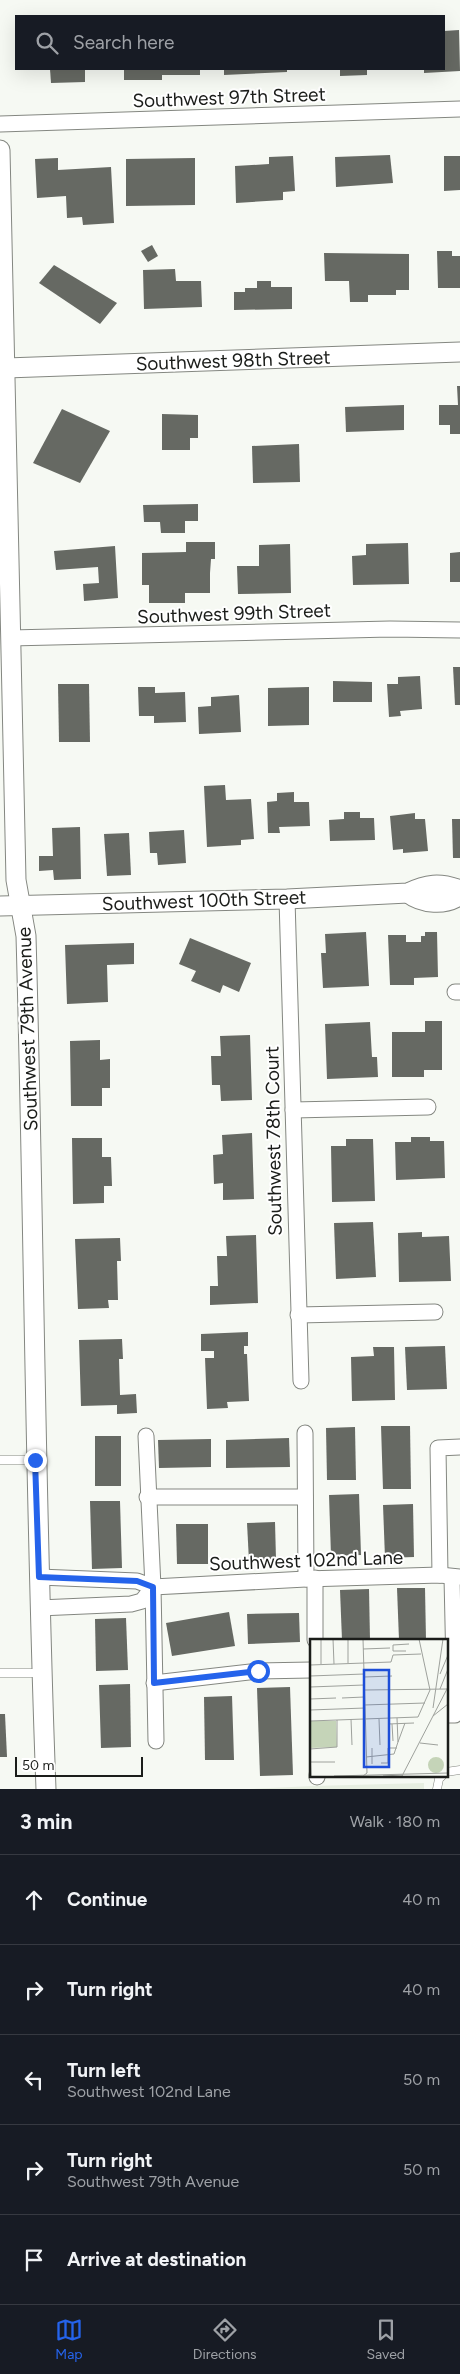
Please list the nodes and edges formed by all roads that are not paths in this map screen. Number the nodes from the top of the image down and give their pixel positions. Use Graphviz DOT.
graph roads {
  1 [pos="460,109"];
  2 [pos="0,124"];
  3 [pos="0,150"];
  4 [pos="2,277"];
  5 [pos="460,352"];
  6 [pos="6,368"];
  7 [pos="3,498"];
  8 [pos="460,630"];
  9 [pos="10,638"];
  10 [pos="6,703"];
  11 [pos="460,890"];
  12 [pos="408,893"];
  13 [pos="460,895"];
  14 [pos="287,899"];
  15 [pos="20,905"];
  16 [pos="0,906"];
  17 [pos="428,1107"];
  18 [pos="292,1110"];
  19 [pos="435,1312"];
  20 [pos="298,1315"];
  21 [pos="301,1381"];
  22 [pos="305,1433"];
  23 [pos="146,1436"];
  24 [pos="460,1447"];
  25 [pos="0,1460"];
  26 [pos="35,1460"];
  27 [pos="147,1497"];
  28 [pos="305,1497"];
  29 [pos="451,1576"];
  30 [pos="39,1577"];
  31 [pos="311,1579"];
  32 [pos="153,1587"];
  33 [pos="39,1608"];
  34 [pos="316,1639"];
  35 [pos="310,1670"];
  36 [pos="0,1673"];
  37 [pos="41,1673"];
  38 [pos="154,1683"];
  39 [pos="448,1715"];
  40 [pos="156,1742"];
  41 [pos="442,1776"];
  42 [pos="46,1789"];
  43 [pos="437,1789"];
  1 -- 2 [label="street, Southwest 97th Street"];
  3 -- 4 [label="street, Southwest 79th Avenue"];
  4 -- 6 [label="street, Southwest 79th Avenue"];
  5 -- 6 [label="street, Southwest 98th Street"];
  6 -- 7 [label="street, Southwest 79th Avenue"];
  7 -- 9 [label="street, Southwest 79th Avenue"];
  8 -- 9 [label="street, Southwest 99th Street"];
  9 -- 10 [label="street, Southwest 79th Avenue"];
  10 -- 15 [label="street, Southwest 79th Avenue"];
  11 -- 12 [label="street, Southwest 100th Street"];
  12 -- 13 [label="street, Southwest 100th Street"];
  12 -- 14 [label="street, Southwest 100th Street"];
  14 -- 15 [label="street, Southwest 100th Street"];
  14 -- 18 [label="street, Southwest 78th Court"];
  15 -- 16 [label="street, Southwest 100th Street"];
  15 -- 26 [label="street, Southwest 79th Avenue"];
  17 -- 18 [label="street"];
  18 -- 20 [label="street, Southwest 78th Court"];
  19 -- 20 [label="street"];
  20 -- 21 [label="street, Southwest 78th Court"];
  22 -- 28 [label="street"];
  23 -- 27 [label="street"];
  24 -- 29 [label="street"];
  25 -- 26 [label="lane"];
  26 -- 30 [label="street, Southwest 79th Avenue"];
  27 -- 28 [label="street"];
  27 -- 32 [label="street"];
  28 -- 31 [label="street"];
  29 -- 31 [label="street, Southwest 102nd Lane"];
  29 -- 39 [label="street"];
  30 -- 32 [label="street, Southwest 102nd Lane"];
  30 -- 33 [label="street, Southwest 79th Avenue"];
  31 -- 32 [label="street, Southwest 102nd Lane"];
  31 -- 34 [label="street"];
  32 -- 33 [label="street"];
  32 -- 38 [label="street"];
  33 -- 37 [label="street, Southwest 79th Avenue"];
  35 -- 38 [label="street"];
  36 -- 37 [label="lane"];
  37 -- 42 [label="street, Southwest 79th Avenue"];
  38 -- 40 [label="street"];
  41 -- 43 [label="lane"];
}
